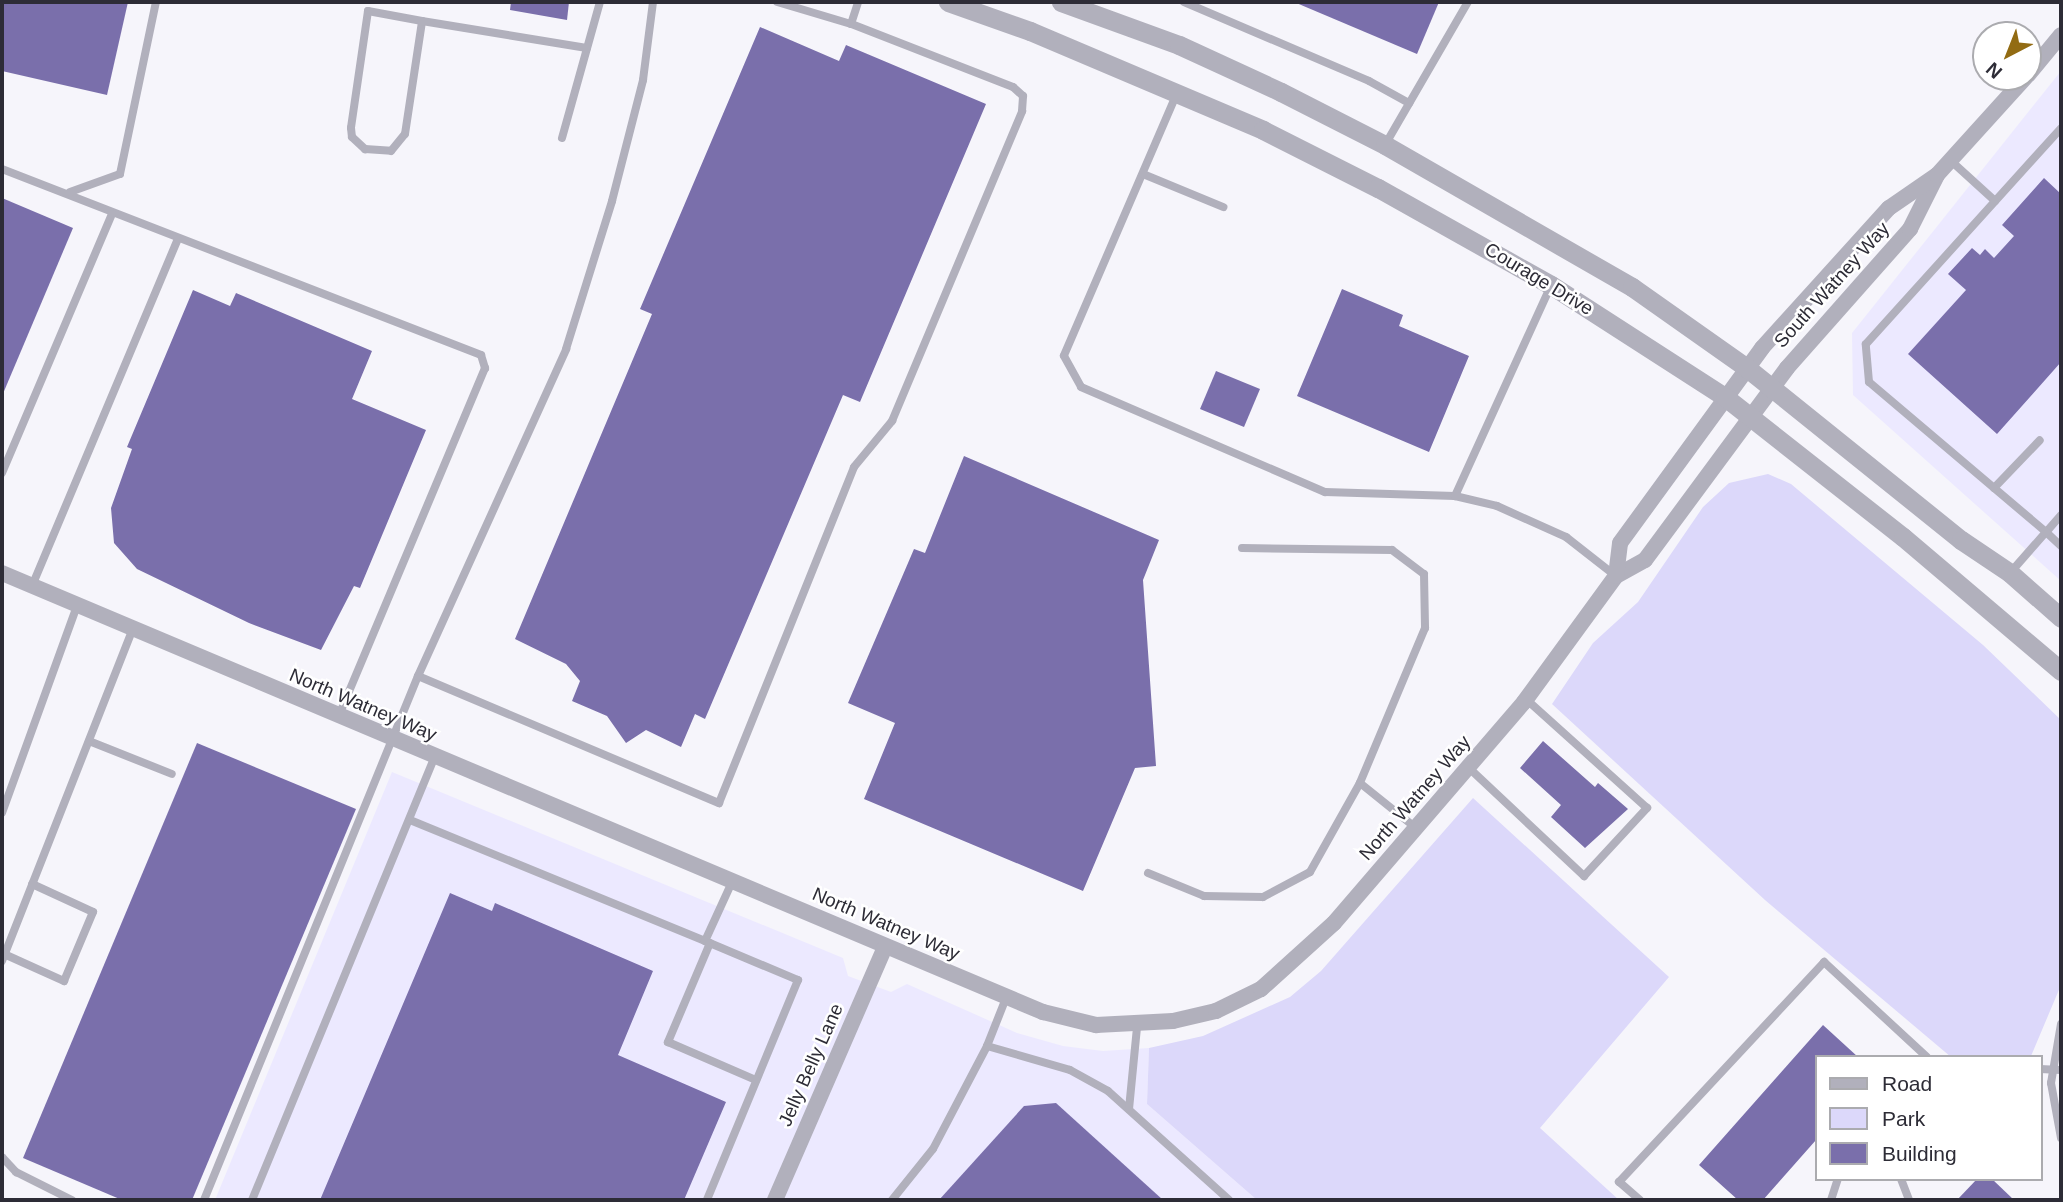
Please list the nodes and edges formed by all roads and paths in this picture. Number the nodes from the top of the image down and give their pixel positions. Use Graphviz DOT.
graph roads {
  1 [pos="156,2"];
  2 [pos="600,2"];
  3 [pos="653,2"];
  4 [pos="777,2"];
  5 [pos="858,2"];
  6 [pos="948,2"];
  7 [pos="1061,2"];
  8 [pos="1184,2"];
  9 [pos="1468,2"];
  10 [pos="422,21"];
  11 [pos="851,24"];
  12 [pos="2061,35"];
  13 [pos="587,48"];
  14 [pos="2042,58"];
  15 [pos="1177,91"];
  16 [pos="2013,91"];
  17 [pos="1409,103"];
  18 [pos="2061,128"];
  19 [pos="562,138"];
  20 [pos="1385,145"];
  21 [pos="1950,160"];
  22 [pos="2,169"];
  23 [pos="1143,174"];
  24 [pos="1937,174"];
  25 [pos="70,192"];
  26 [pos="1995,201"];
  27 [pos="1223,207"];
  28 [pos="112,214"];
  29 [pos="178,239"];
  30 [pos="1550,285"];
  31 [pos="1747,368"];
  32 [pos="1772,388"];
  33 [pos="1725,397"];
  34 [pos="1750,417"];
  35 [pos="2040,440"];
  36 [pos="2,473"];
  37 [pos="1994,488"];
  38 [pos="1455,496"];
  39 [pos="2061,515"];
  40 [pos="2046,532"];
  41 [pos="2061,546"];
  42 [pos="1242,548"];
  43 [pos="2,573"];
  44 [pos="2010,573"];
  45 [pos="1616,576"];
  46 [pos="32,586"];
  47 [pos="77,606"];
  48 [pos="2061,618"];
  49 [pos="133,629"];
  50 [pos="2061,671"];
  51 [pos="418,676"];
  52 [pos="1525,699"];
  53 [pos="338,718"];
  54 [pos="391,739"];
  55 [pos="89,741"];
  56 [pos="435,758"];
  57 [pos="1469,768"];
  58 [pos="172,774"];
  59 [pos="1360,783"];
  60 [pos="2,813"];
  61 [pos="410,820"];
  62 [pos="1416,828"];
  63 [pos="1148,873"];
  64 [pos="732,882"];
  65 [pos="32,884"];
  66 [pos="707,942"];
  67 [pos="885,947"];
  68 [pos="3,958"];
  69 [pos="1006,998"];
  70 [pos="2061,1024"];
  71 [pos="1137,1027"];
  72 [pos="987,1046"];
  73 [pos="1925,1055"];
  74 [pos="2057,1070"];
  75 [pos="757,1080"];
  76 [pos="1129,1109"];
  77 [pos="2061,1138"];
  78 [pos="2,1157"];
  79 [pos="1837,1181"];
  80 [pos="1902,1181"];
  81 [pos="72,1200"];
  82 [pos="204,1200"];
  83 [pos="252,1200"];
  84 [pos="707,1200"];
  85 [pos="775,1200"];
  86 [pos="892,1200"];
  87 [pos="1229,1200"];
  88 [pos="1640,1200"];
  89 [pos="1831,1200"];
  90 [pos="1909,1200"];
  1 -- 25 [label="lane"];
  2 -- 13 [label="lane"];
  3 -- 51 [label="lane"];
  4 -- 11 [label="lane"];
  5 -- 11 [label="lane"];
  6 -- 15 [label="street, Courage Drive"];
  7 -- 20 [label="street"];
  8 -- 17 [label="lane"];
  9 -- 17 [label="lane"];
  10 -- 10 [label="lane"];
  10 -- 13 [label="lane"];
  11 -- 51 [label="lane"];
  12 -- 14 [label="street, South Watney Way"];
  13 -- 19 [label="lane"];
  15 -- 23 [label="lane"];
  15 -- 30 [label="street, Courage Drive"];
  16 -- 21 [label="street, South Watney Way"];
  17 -- 20 [label="lane"];
  18 -- 26 [label="lane"];
  20 -- 31 [label="street"];
  21 -- 24 [label="street, South Watney Way"];
  21 -- 26 [label="lane"];
  22 -- 25 [label="lane"];
  23 -- 27 [label="lane"];
  23 -- 38 [label="lane"];
  24 -- 31 [label="street, South Watney Way"];
  24 -- 32 [label="street, South Watney Way"];
  25 -- 28 [label="lane"];
  26 -- 37 [label="lane"];
  28 -- 29 [label="lane"];
  28 -- 36 [label="lane"];
  29 -- 46 [label="lane"];
  29 -- 53 [label="lane"];
  30 -- 33 [label="street, Courage Drive"];
  30 -- 38 [label="lane"];
  31 -- 32 [label="street"];
  31 -- 33 [label="street, North Watney Way"];
  32 -- 34 [label="street, South Watney Way"];
  32 -- 44 [label="street"];
  33 -- 34 [label="street, Courage Drive"];
  33 -- 45 [label="street, North Watney Way"];
  34 -- 45 [label="street, North Watney Way"];
  34 -- 50 [label="street, Courage Drive"];
  35 -- 37 [label="lane"];
  37 -- 40 [label="lane"];
  38 -- 45 [label="lane"];
  39 -- 40 [label="lane"];
  40 -- 41 [label="lane"];
  40 -- 44 [label="lane"];
  42 -- 59 [label="lane"];
  43 -- 46 [label="street, North Watney Way"];
  44 -- 48 [label="street"];
  45 -- 52 [label="street, North Watney Way"];
  46 -- 47 [label="street, North Watney Way"];
  47 -- 49 [label="street, North Watney Way"];
  47 -- 60 [label="lane"];
  49 -- 53 [label="street, North Watney Way"];
  49 -- 55 [label="lane"];
  51 -- 54 [label="lane"];
  52 -- 57 [label="street, North Watney Way"];
  52 -- 57 [label="lane"];
  53 -- 54 [label="street, North Watney Way"];
  54 -- 56 [label="street, North Watney Way"];
  54 -- 82 [label="lane"];
  55 -- 58 [label="lane"];
  55 -- 65 [label="lane"];
  56 -- 61 [label="lane"];
  56 -- 64 [label="street, North Watney Way"];
  57 -- 62 [label="street, North Watney Way"];
  59 -- 62 [label="lane"];
  59 -- 63 [label="lane"];
  61 -- 66 [label="lane"];
  61 -- 83 [label="lane"];
  62 -- 71 [label="street, North Watney Way"];
  64 -- 66 [label="lane"];
  64 -- 67 [label="street, North Watney Way"];
  65 -- 68 [label="lane"];
  65 -- 68 [label="lane"];
  66 -- 75 [label="lane"];
  66 -- 75 [label="lane"];
  67 -- 69 [label="street, North Watney Way"];
  67 -- 85 [label="street, Jelly Belly Lane"];
  69 -- 71 [label="street, North Watney Way"];
  69 -- 72 [label="lane"];
  70 -- 74 [label="lane"];
  71 -- 76 [label="lane"];
  72 -- 76 [label="lane"];
  72 -- 86 [label="lane"];
  73 -- 88 [label="lane"];
  74 -- 77 [label="lane"];
  75 -- 84 [label="lane"];
  76 -- 87 [label="lane"];
  78 -- 81 [label="lane"];
  79 -- 89 [label="lane"];
  80 -- 90 [label="lane"];
}
